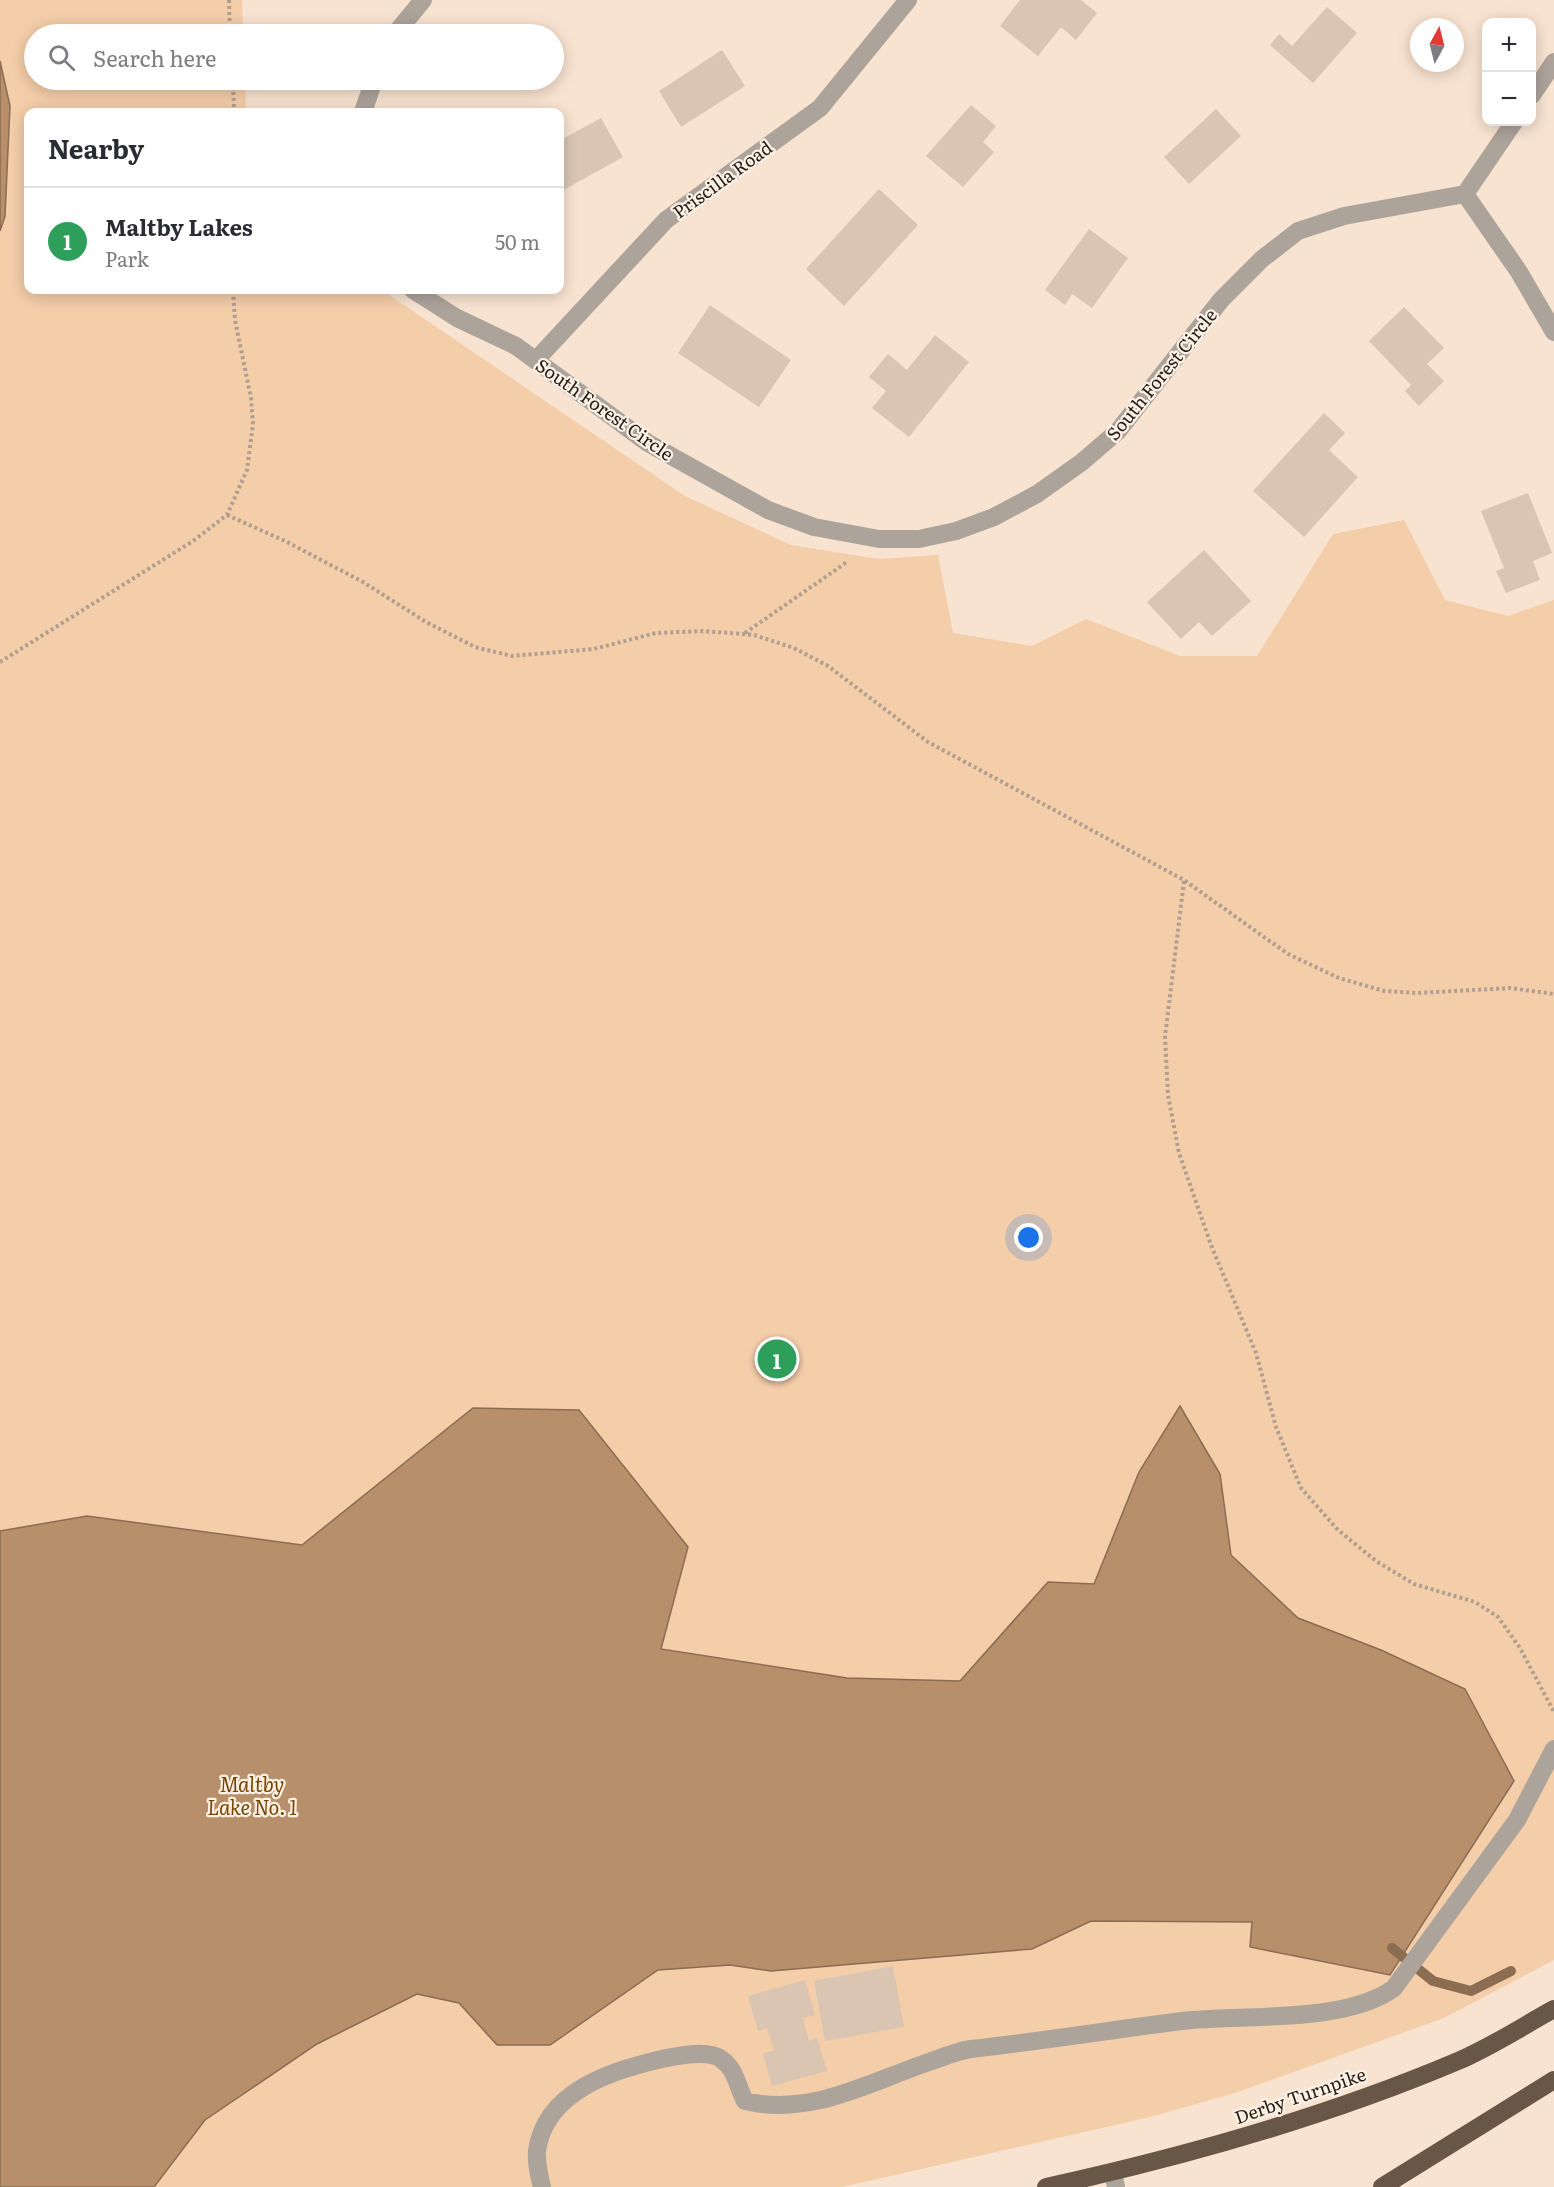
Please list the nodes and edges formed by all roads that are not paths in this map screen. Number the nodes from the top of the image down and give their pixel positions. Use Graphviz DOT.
graph roads {
  1 [pos="423,0"];
  2 [pos="908,0"];
  3 [pos="403,24"];
  4 [pos="1554,62"];
  5 [pos="1536,89"];
  6 [pos="371,90"];
  7 [pos="364,108"];
  8 [pos="1511,126"];
  9 [pos="1466,194"];
  10 [pos="419,294"];
  11 [pos="1554,332"];
  12 [pos="536,360"];
  13 [pos="1554,1749"];
  14 [pos="1554,2009"];
  15 [pos="1554,2080"];
  16 [pos="1114,2180"];
  17 [pos="542,2187"];
  18 [pos="1046,2187"];
  19 [pos="1382,2187"];
  1 -- 3 [label="street"];
  2 -- 12 [label="street, Priscilla Road"];
  4 -- 5 [label="street"];
  6 -- 7 [label="street"];
  8 -- 9 [label="street"];
  9 -- 11 [label="street"];
  9 -- 12 [label="street, South Forest Circle"];
  10 -- 12 [label="street, South Forest Circle"];
  13 -- 17 [label="street"];
  14 -- 16 [label="highway, Derby Turnpike"];
  15 -- 19 [label="highway"];
  16 -- 18 [label="highway, Derby Turnpike"];
}
